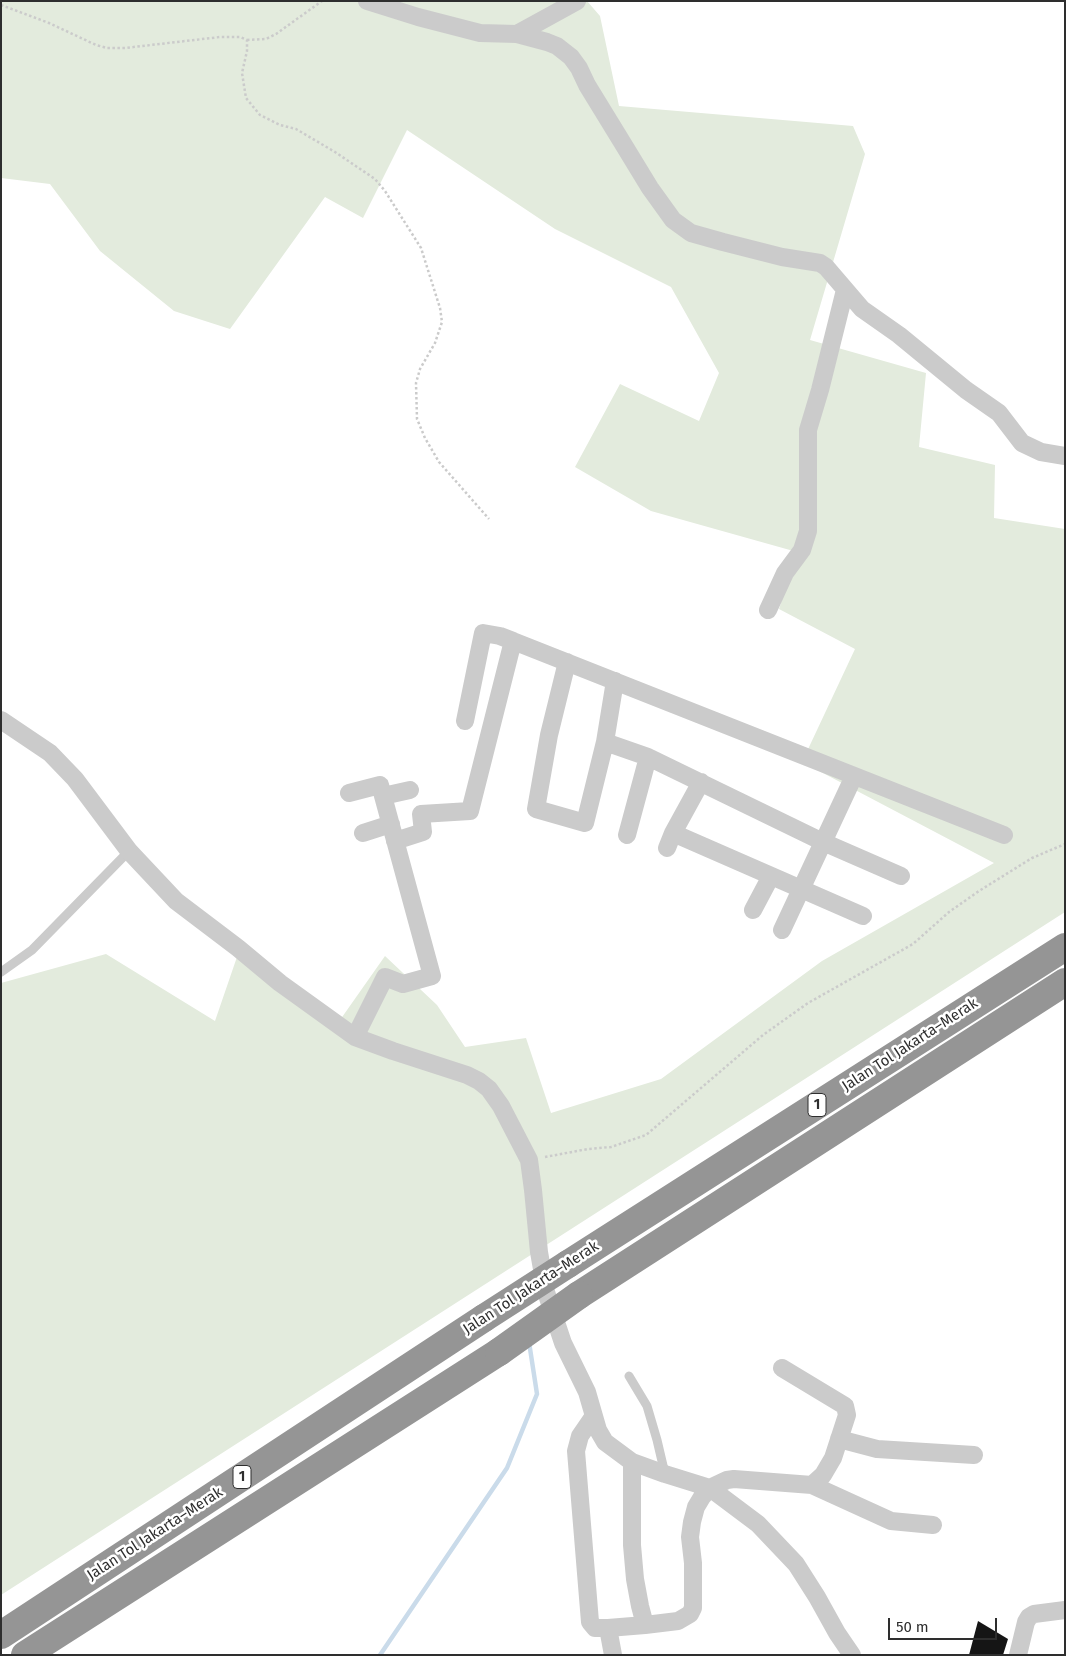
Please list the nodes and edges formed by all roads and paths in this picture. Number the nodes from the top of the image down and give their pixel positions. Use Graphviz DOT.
graph roads {
  1 [pos="322,1"];
  2 [pos="367,1"];
  3 [pos="577,1"];
  4 [pos="1,5"];
  5 [pos="517,34"];
  6 [pos="247,40"];
  7 [pos="845,290"];
  8 [pos="1065,456"];
  9 [pos="489,518"];
  10 [pos="768,610"];
  11 [pos="513,641"];
  12 [pos="568,662"];
  13 [pos="615,681"];
  14 [pos="1,720"];
  15 [pos="465,721"];
  16 [pos="605,742"];
  17 [pos="648,757"];
  18 [pos="854,776"];
  19 [pos="702,782"];
  20 [pos="410,790"];
  21 [pos="349,793"];
  22 [pos="383,796"];
  23 [pos="391,824"];
  24 [pos="363,833"];
  25 [pos="627,835"];
  26 [pos="1004,836"];
  27 [pos="395,841"];
  28 [pos="823,842"];
  29 [pos="1065,844"];
  30 [pos="128,851"];
  31 [pos="771,876"];
  32 [pos="901,876"];
  33 [pos="802,889"];
  34 [pos="753,910"];
  35 [pos="863,916"];
  36 [pos="782,930"];
  37 [pos="1065,947"];
  38 [pos="1,972"];
  39 [pos="1065,982"];
  40 [pos="355,1037"];
  41 [pos="529,1160"];
  42 [pos="782,1368"];
  43 [pos="629,1376"];
  44 [pos="594,1417"];
  45 [pos="839,1439"];
  46 [pos="974,1455"];
  47 [pos="632,1462"];
  48 [pos="665,1474"];
  49 [pos="812,1485"];
  50 [pos="710,1488"];
  51 [pos="933,1525"];
  52 [pos="1065,1610"];
  53 [pos="646,1625"];
  54 [pos="608,1628"];
  55 [pos="1,1635"];
  56 [pos="25,1655"];
  57 [pos="613,1655"];
  58 [pos="852,1655"];
  59 [pos="1018,1655"];
  1 -- 6 [label="path"];
  2 -- 5 [label="street"];
  3 -- 5 [label="street"];
  4 -- 6 [label="path"];
  5 -- 7 [label="street"];
  6 -- 9 [label="path"];
  7 -- 8 [label="street"];
  7 -- 10 [label="street"];
  11 -- 12 [label="street"];
  11 -- 15 [label="street"];
  11 -- 27 [label="street"];
  12 -- 13 [label="street"];
  12 -- 16 [label="street"];
  13 -- 16 [label="street"];
  13 -- 18 [label="street"];
  14 -- 30 [label="street"];
  16 -- 17 [label="street"];
  17 -- 19 [label="street"];
  17 -- 25 [label="street"];
  18 -- 26 [label="street"];
  18 -- 28 [label="street"];
  19 -- 28 [label="street"];
  19 -- 31 [label="street"];
  20 -- 22 [label="street"];
  21 -- 22 [label="street"];
  22 -- 23 [label="street"];
  23 -- 24 [label="street"];
  23 -- 27 [label="street"];
  27 -- 40 [label="street"];
  28 -- 32 [label="street"];
  28 -- 33 [label="street"];
  29 -- 41 [label="path"];
  30 -- 38 [label="lane"];
  30 -- 40 [label="street"];
  31 -- 33 [label="street"];
  31 -- 34 [label="street"];
  33 -- 35 [label="street"];
  33 -- 36 [label="street"];
  37 -- 55 [label="highway, Jalan Tol Jakarta–Merak / 1, bridge"];
  39 -- 56 [label="highway, Jalan Tol Jakarta–Merak / 1, bridge"];
  40 -- 41 [label="street"];
  41 -- 44 [label="street"];
  42 -- 45 [label="street"];
  43 -- 48 [label="lane"];
  44 -- 47 [label="street"];
  44 -- 54 [label="street"];
  45 -- 46 [label="street"];
  45 -- 49 [label="street"];
  47 -- 48 [label="street"];
  47 -- 53 [label="street"];
  48 -- 50 [label="street"];
  49 -- 50 [label="street"];
  49 -- 51 [label="street"];
  50 -- 53 [label="street"];
  50 -- 58 [label="street"];
  52 -- 59 [label="street"];
  53 -- 54 [label="street"];
  54 -- 57 [label="street"];
}
